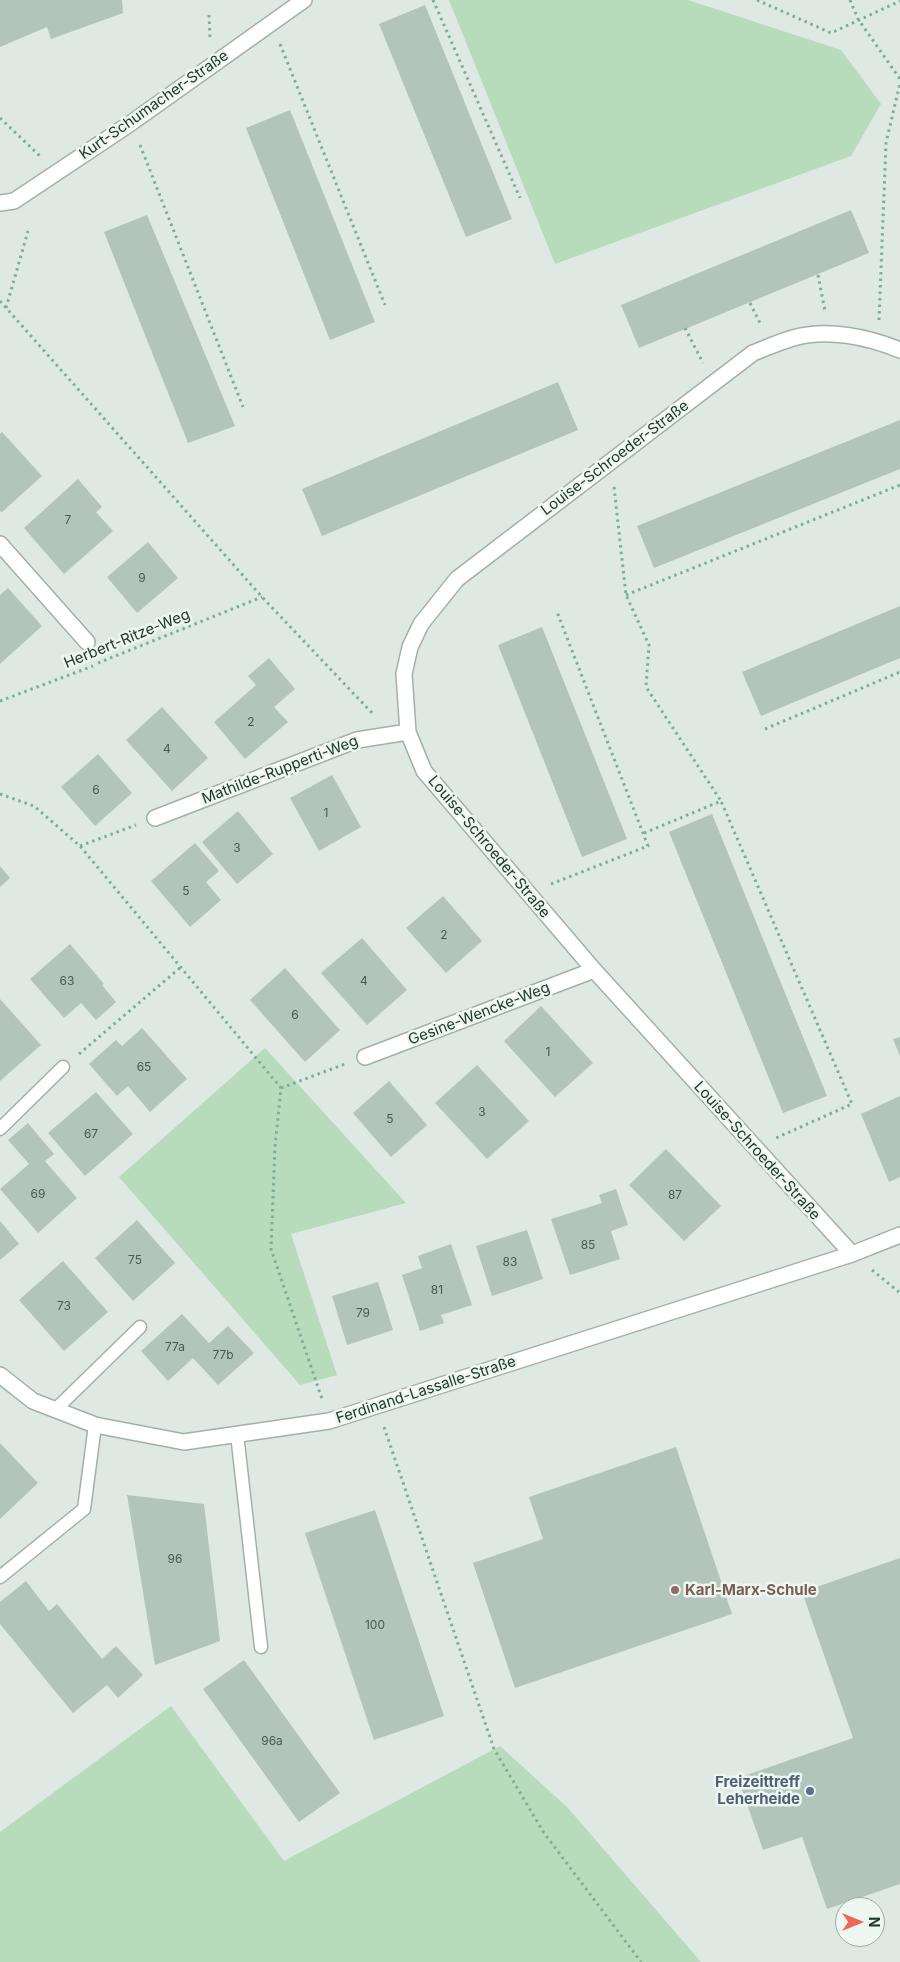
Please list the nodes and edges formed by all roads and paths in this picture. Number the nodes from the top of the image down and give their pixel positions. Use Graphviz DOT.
graph roads {
  1 [pos="304,0"];
  2 [pos="433,0"];
  3 [pos="758,0"];
  4 [pos="850,0"];
  5 [pos="900,1"];
  6 [pos="858,19"];
  7 [pos="272,22"];
  8 [pos="900,79"];
  9 [pos="900,83"];
  10 [pos="0,118"];
  11 [pos="131,122"];
  12 [pos="57,172"];
  13 [pos="520,198"];
  14 [pos="0,203"];
  15 [pos="28,232"];
  16 [pos="818,274"];
  17 [pos="0,301"];
  18 [pos="385,305"];
  19 [pos="6,308"];
  20 [pos="685,328"];
  21 [pos="829,334"];
  22 [pos="878,341"];
  23 [pos="900,350"];
  24 [pos="713,384"];
  25 [pos="243,407"];
  26 [pos="611,461"];
  27 [pos="900,486"];
  28 [pos="0,544"];
  29 [pos="626,596"];
  30 [pos="262,597"];
  31 [pos="558,612"];
  32 [pos="87,642"];
  33 [pos="900,672"];
  34 [pos="0,702"];
  35 [pos="764,729"];
  36 [pos="408,732"];
  37 [pos="0,794"];
  38 [pos="721,801"];
  39 [pos="155,818"];
  40 [pos="644,833"];
  41 [pos="80,846"];
  42 [pos="528,893"];
  43 [pos="181,967"];
  44 [pos="594,970"];
  45 [pos="365,1057"];
  46 [pos="63,1067"];
  47 [pos="281,1088"];
  48 [pos="0,1129"];
  49 [pos="754,1147"];
  50 [pos="900,1235"];
  51 [pos="852,1254"];
  52 [pos="900,1294"];
  53 [pos="140,1327"];
  54 [pos="0,1375"];
  55 [pos="377,1406"];
  56 [pos="55,1410"];
  57 [pos="329,1421"];
  58 [pos="95,1425"];
  59 [pos="237,1434"];
  60 [pos="0,1577"];
  61 [pos="260,1647"];
  62 [pos="641,1962"];
  1 -- 7 [label="street, Kurt-Schumacher-Straße"];
  2 -- 13 [label="path"];
  3 -- 6 [label="path"];
  4 -- 6 [label="path"];
  5 -- 6 [label="path"];
  6 -- 8 [label="path"];
  7 -- 11 [label="street, Kurt-Schumacher-Straße"];
  7 -- 18 [label="path"];
  9 -- 22 [label="path"];
  10 -- 12 [label="path"];
  11 -- 12 [label="street, Kurt-Schumacher-Straße"];
  11 -- 25 [label="path"];
  12 -- 14 [label="street, Kurt-Schumacher-Straße"];
  15 -- 19 [label="path"];
  16 -- 21 [label="path"];
  17 -- 19 [label="path"];
  19 -- 30 [label="path"];
  20 -- 24 [label="path"];
  21 -- 22 [label="street, Louise-Schroeder-Straße"];
  21 -- 24 [label="street, Louise-Schroeder-Straße"];
  22 -- 23 [label="street, Louise-Schroeder-Straße"];
  24 -- 26 [label="street, Louise-Schroeder-Straße"];
  26 -- 29 [label="path"];
  26 -- 36 [label="street, Louise-Schroeder-Straße"];
  27 -- 29 [label="path"];
  28 -- 32 [label="street"];
  29 -- 38 [label="path"];
  30 -- 34 [label="path, Herbert-Ritze-Weg"];
  30 -- 36 [label="path"];
  31 -- 40 [label="path"];
  33 -- 35 [label="path"];
  36 -- 39 [label="street, Mathilde-Rupperti-Weg"];
  36 -- 42 [label="street, Louise-Schroeder-Straße"];
  37 -- 41 [label="path"];
  38 -- 40 [label="path"];
  38 -- 49 [label="path"];
  39 -- 41 [label="path"];
  40 -- 42 [label="path"];
  41 -- 43 [label="path"];
  42 -- 44 [label="street, Louise-Schroeder-Straße"];
  43 -- 46 [label="path"];
  43 -- 47 [label="path"];
  44 -- 45 [label="street, Gesine-Wencke-Weg"];
  44 -- 49 [label="street, Louise-Schroeder-Straße"];
  45 -- 47 [label="path"];
  46 -- 48 [label="lane"];
  47 -- 57 [label="path"];
  49 -- 51 [label="street, Louise-Schroeder-Straße"];
  50 -- 51 [label="street"];
  51 -- 52 [label="path"];
  51 -- 55 [label="street, Ferdinand-Lassalle-Straße"];
  53 -- 56 [label="lane"];
  54 -- 56 [label="street, Ferdinand-Lassalle-Straße"];
  55 -- 57 [label="street, Ferdinand-Lassalle-Straße"];
  55 -- 62 [label="path"];
  56 -- 58 [label="street, Ferdinand-Lassalle-Straße"];
  57 -- 59 [label="street, Ferdinand-Lassalle-Straße"];
  58 -- 59 [label="street, Ferdinand-Lassalle-Straße"];
  58 -- 60 [label="lane"];
  59 -- 61 [label="lane"];
}
